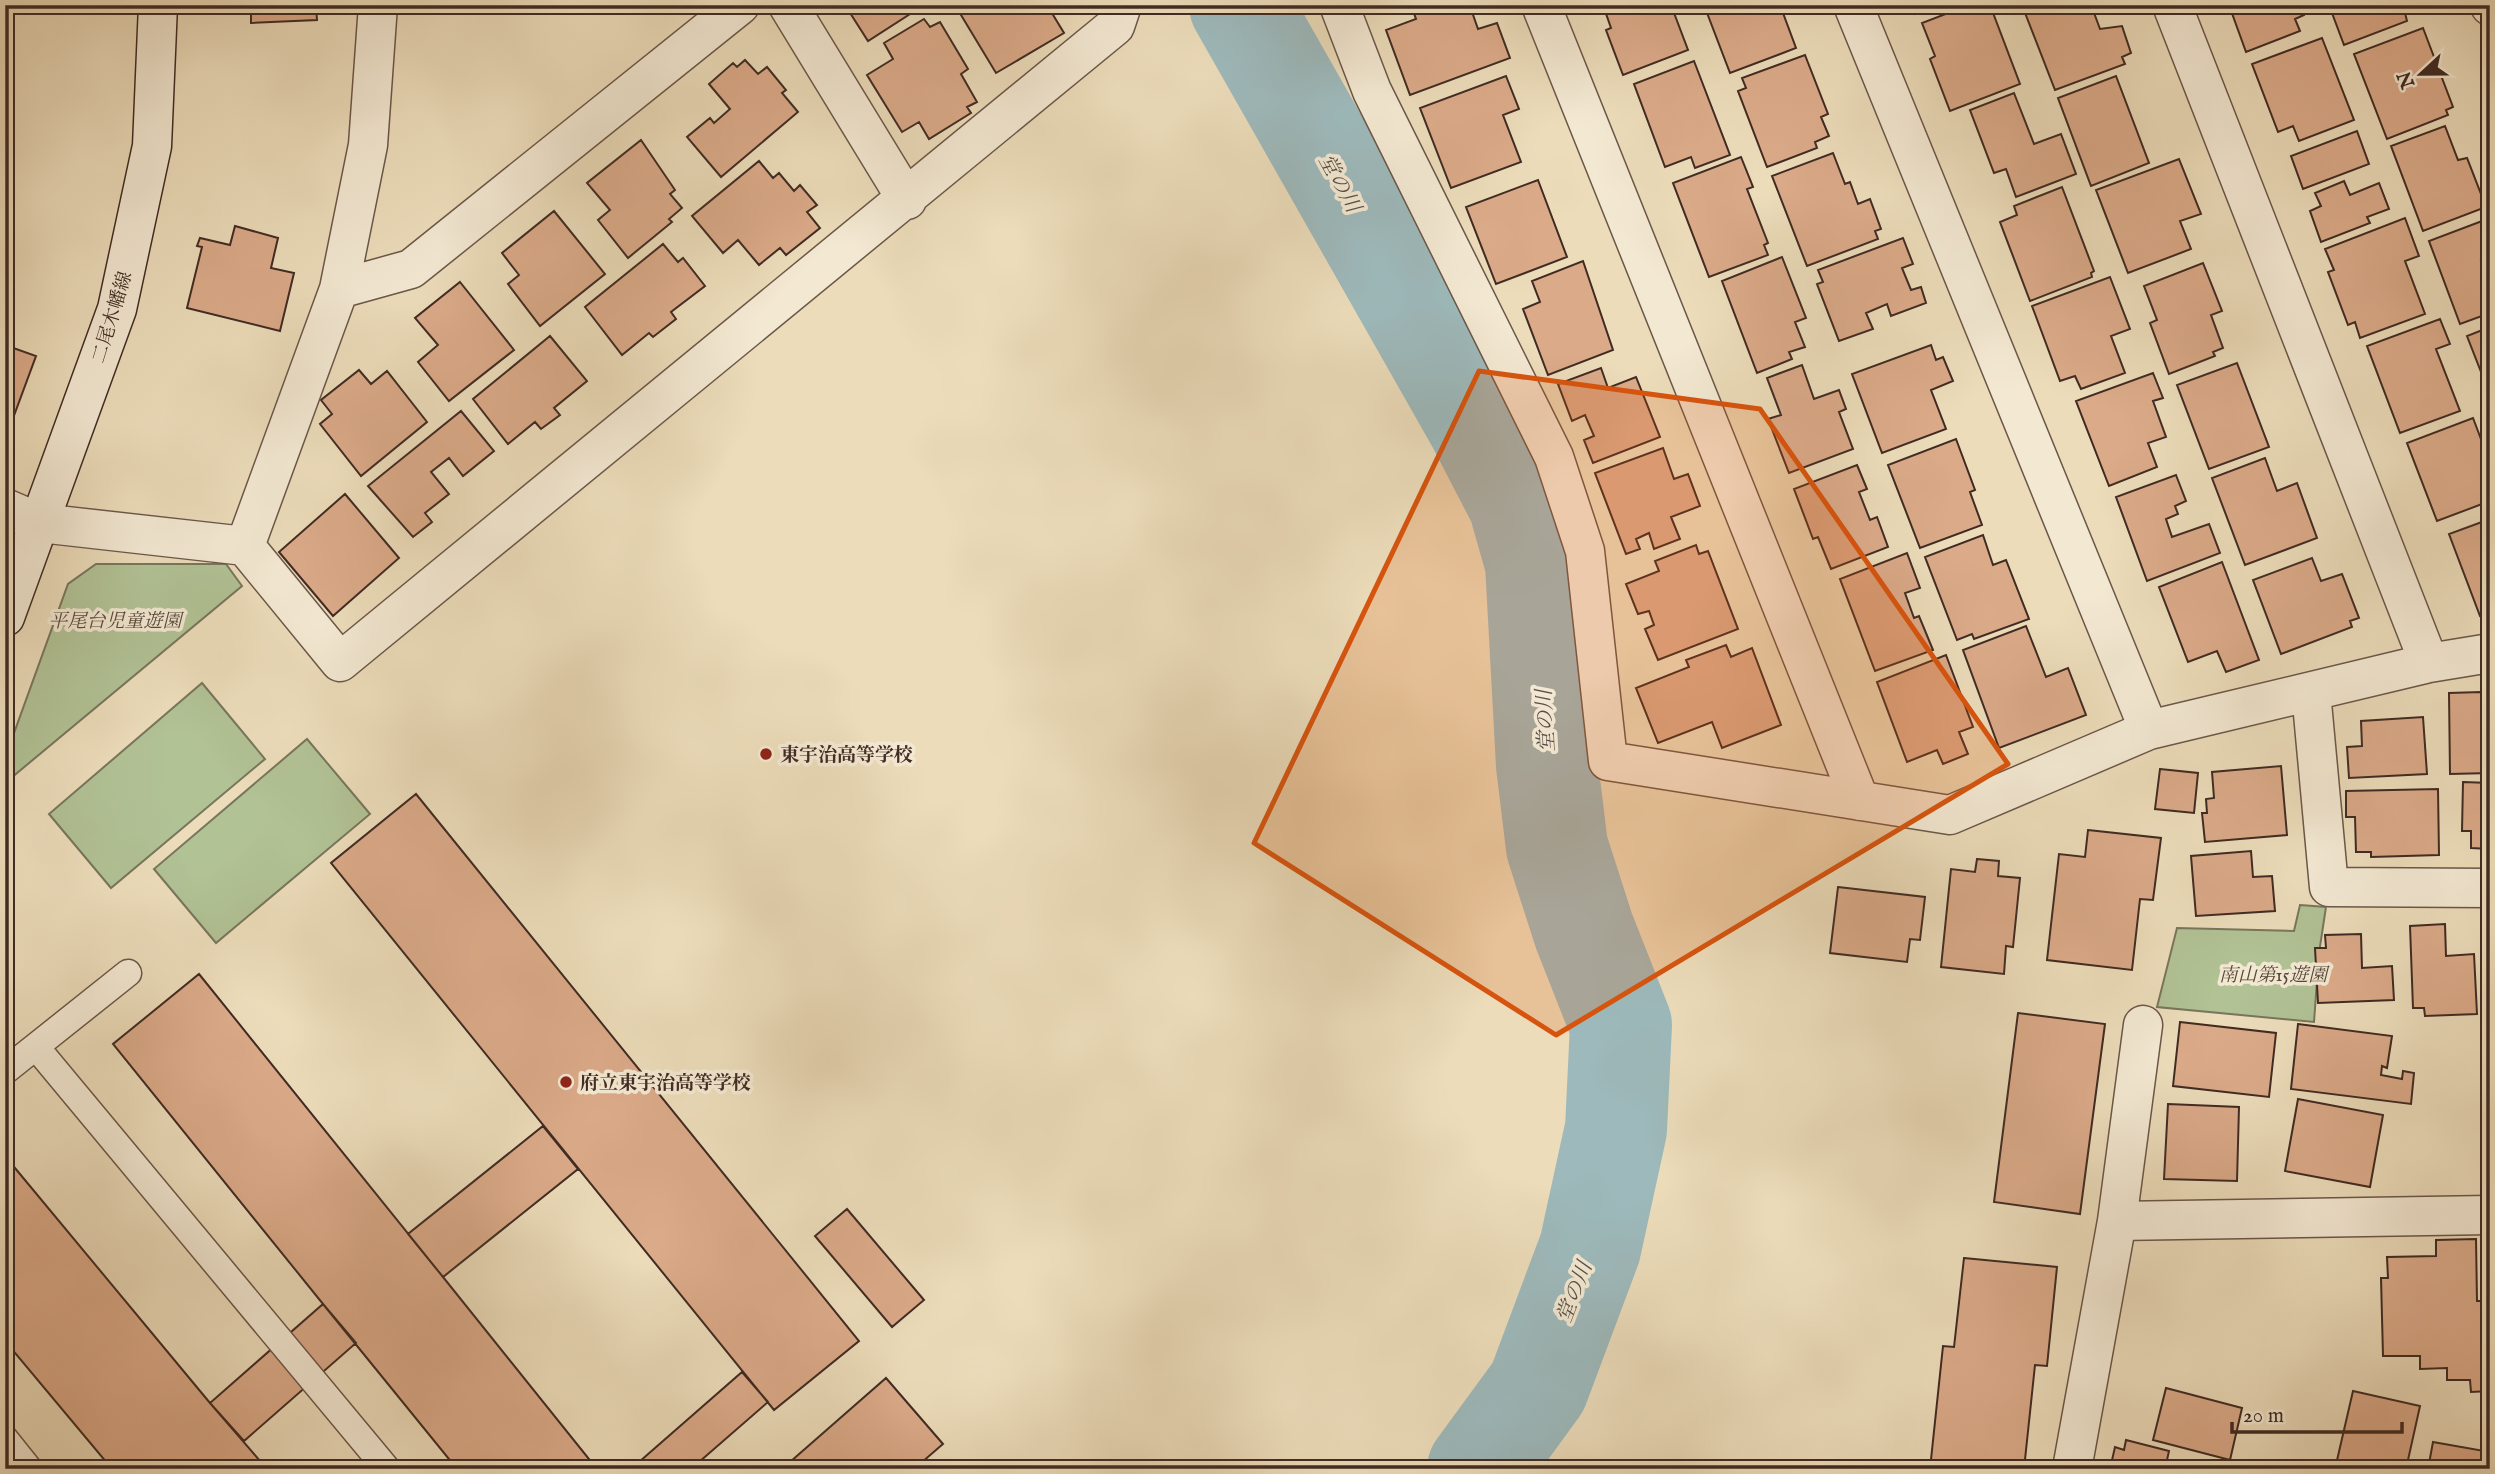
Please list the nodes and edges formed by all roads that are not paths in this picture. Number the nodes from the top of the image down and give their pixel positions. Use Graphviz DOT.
graph roads {
  1 [pos="158,5"];
  2 [pos="378,5"];
  3 [pos="740,5"];
  4 [pos="788,5"];
  5 [pos="1122,5"];
  6 [pos="1339,5"];
  7 [pos="1541,5"];
  8 [pos="1853,5"];
  9 [pos="2172,5"];
  10 [pos="906,200"];
  11 [pos="339,289"];
  12 [pos="5,508"];
  13 [pos="40,523"];
  14 [pos="245,546"];
  15 [pos="5,617"];
  16 [pos="2490,653"];
  17 [pos="2429,663"];
  18 [pos="2311,692"];
  19 [pos="2149,730"];
  20 [pos="1860,801"];
  21 [pos="2490,888"];
  22 [pos="128,973"];
  23 [pos="2143,1025"];
  24 [pos="36,1046"];
  25 [pos="5,1071"];
  26 [pos="2490,1215"];
  27 [pos="2117,1221"];
  28 [pos="5,1439"];
  29 [pos="29,1469"];
  30 [pos="387,1469"];
  31 [pos="2072,1469"];
  1 -- 13 [label="street, 二尾木幡線"];
  2 -- 11 [label="street"];
  3 -- 11 [label="street"];
  4 -- 10 [label="street"];
  5 -- 10 [label="street"];
  6 -- 20 [label="street"];
  7 -- 20 [label="street"];
  8 -- 19 [label="street"];
  9 -- 17 [label="street"];
  10 -- 14 [label="street"];
  11 -- 14 [label="street"];
  12 -- 13 [label="street"];
  13 -- 14 [label="street"];
  13 -- 15 [label="street, 二尾木幡線"];
  16 -- 17 [label="street"];
  17 -- 18 [label="street"];
  18 -- 19 [label="street"];
  18 -- 21 [label="street"];
  19 -- 20 [label="street"];
  22 -- 24 [label="lane"];
  23 -- 27 [label="street"];
  24 -- 25 [label="lane"];
  24 -- 30 [label="lane"];
  26 -- 27 [label="street"];
  27 -- 31 [label="street"];
  28 -- 29 [label="lane"];
}
